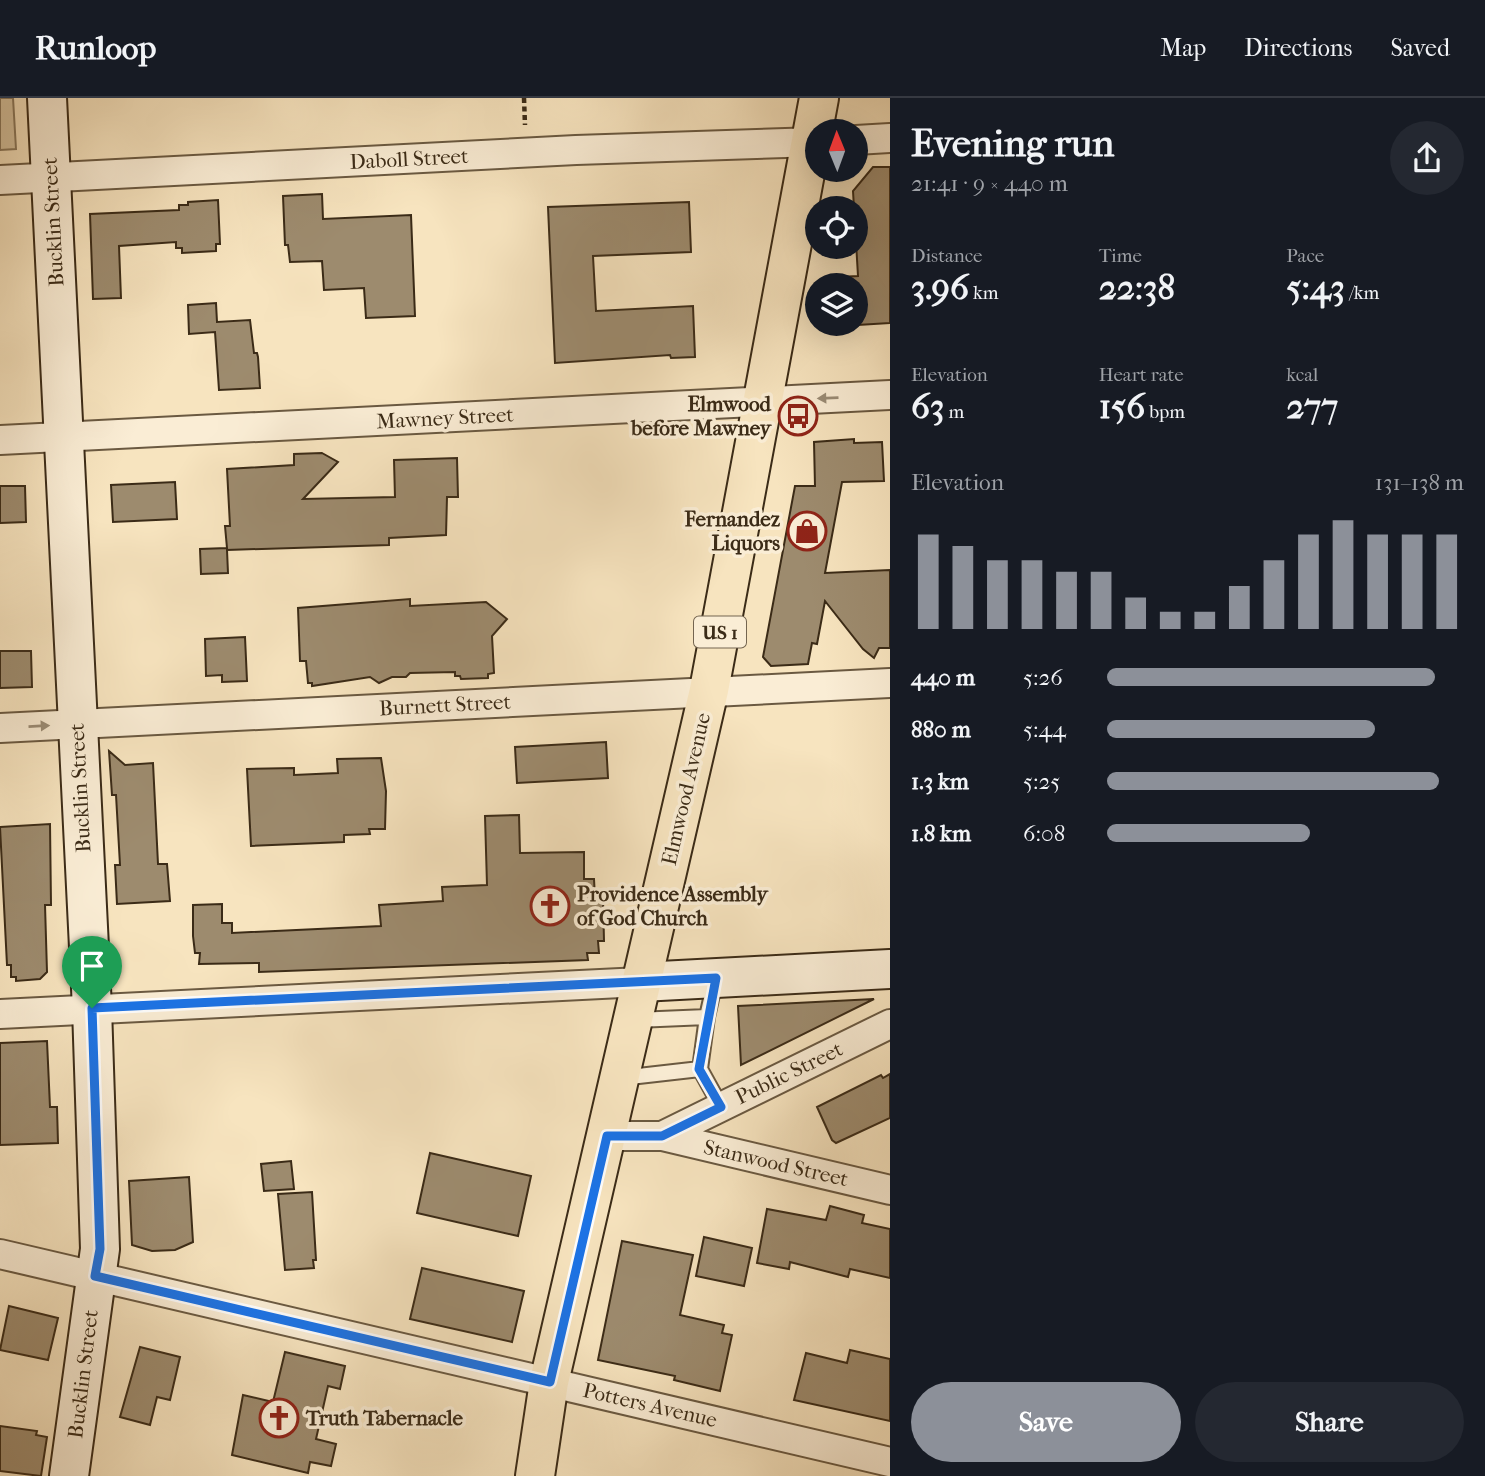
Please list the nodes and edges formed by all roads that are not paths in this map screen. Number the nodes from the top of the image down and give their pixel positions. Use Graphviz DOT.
graph roads {
  1 [pos="47,98"];
  2 [pos="819,98"];
  3 [pos="817,119"];
  4 [pos="890,138"];
  5 [pos="868,139"];
  6 [pos="805,142"];
  7 [pos="51,178"];
  8 [pos="0,180"];
  9 [pos="807,182"];
  10 [pos="890,395"];
  11 [pos="765,400"];
  12 [pos="64,438"];
  13 [pos="0,440"];
  14 [pos="890,683"];
  15 [pos="709,690"];
  16 [pos="77,724"];
  17 [pos="0,728"];
  18 [pos="890,969"];
  19 [pos="716,978"];
  20 [pos="641,982"];
  21 [pos="92,1008"];
  22 [pos="0,1014"];
  23 [pos="707,1017"];
  24 [pos="633,1020"];
  25 [pos="890,1024"];
  26 [pos="699,1069"];
  27 [pos="620,1079"];
  28 [pos="721,1107"];
  29 [pos="607,1136"];
  30 [pos="662,1136"];
  31 [pos="890,1189"];
  32 [pos="0,1254"];
  33 [pos="95,1276"];
  34 [pos="550,1382"];
  35 [pos="890,1462"];
  36 [pos="69,1476"];
  37 [pos="535,1476"];
  1 -- 7 [label="street, Bucklin Street"];
  2 -- 3 [label="main road, Elmwood Avenue / US 1"];
  4 -- 5 [label="street"];
  6 -- 7 [label="street, Daboll Street"];
  7 -- 8 [label="street, Daboll Street"];
  7 -- 12 [label="street, Bucklin Street"];
  9 -- 11 [label="main road, Elmwood Avenue / US 1"];
  10 -- 11 [label="street, Mawney Street, one-way"];
  11 -- 12 [label="street, Mawney Street"];
  11 -- 15 [label="main road, Elmwood Avenue / US 1"];
  12 -- 13 [label="street, Mawney Street"];
  12 -- 16 [label="street, Bucklin Street"];
  14 -- 15 [label="street, Burnett Street"];
  15 -- 16 [label="street, Burnett Street"];
  15 -- 20 [label="main road, Elmwood Avenue / US 1"];
  17 -- 16 [label="street, Burnett Street, one-way"];
  16 -- 21 [label="street, Bucklin Street"];
  18 -- 19 [label="street"];
  19 -- 20 [label="street"];
  19 -- 23 [label="lane"];
  20 -- 21 [label="street"];
  20 -- 24 [label="main road, Elmwood Avenue / US 1"];
  21 -- 22 [label="street"];
  21 -- 33 [label="street, Bucklin Street"];
  23 -- 24 [label="lane"];
  23 -- 26 [label="lane"];
  24 -- 27 [label="main road, Elmwood Avenue / US 1"];
  25 -- 28 [label="street, Public Street"];
  26 -- 27 [label="lane"];
  26 -- 28 [label="lane"];
  27 -- 29 [label="main road, Elmwood Avenue / US 1"];
  28 -- 30 [label="street, Public Street"];
  29 -- 30 [label="street, Public Street"];
  29 -- 34 [label="main road, Elmwood Avenue / US 1"];
  30 -- 31 [label="street, Stanwood Street"];
  32 -- 33 [label="street, Potters Avenue"];
  33 -- 34 [label="street, Potters Avenue"];
  33 -- 36 [label="street, Bucklin Street"];
  34 -- 35 [label="street, Potters Avenue"];
  34 -- 37 [label="main road, Elmwood Avenue / US 1"];
}
